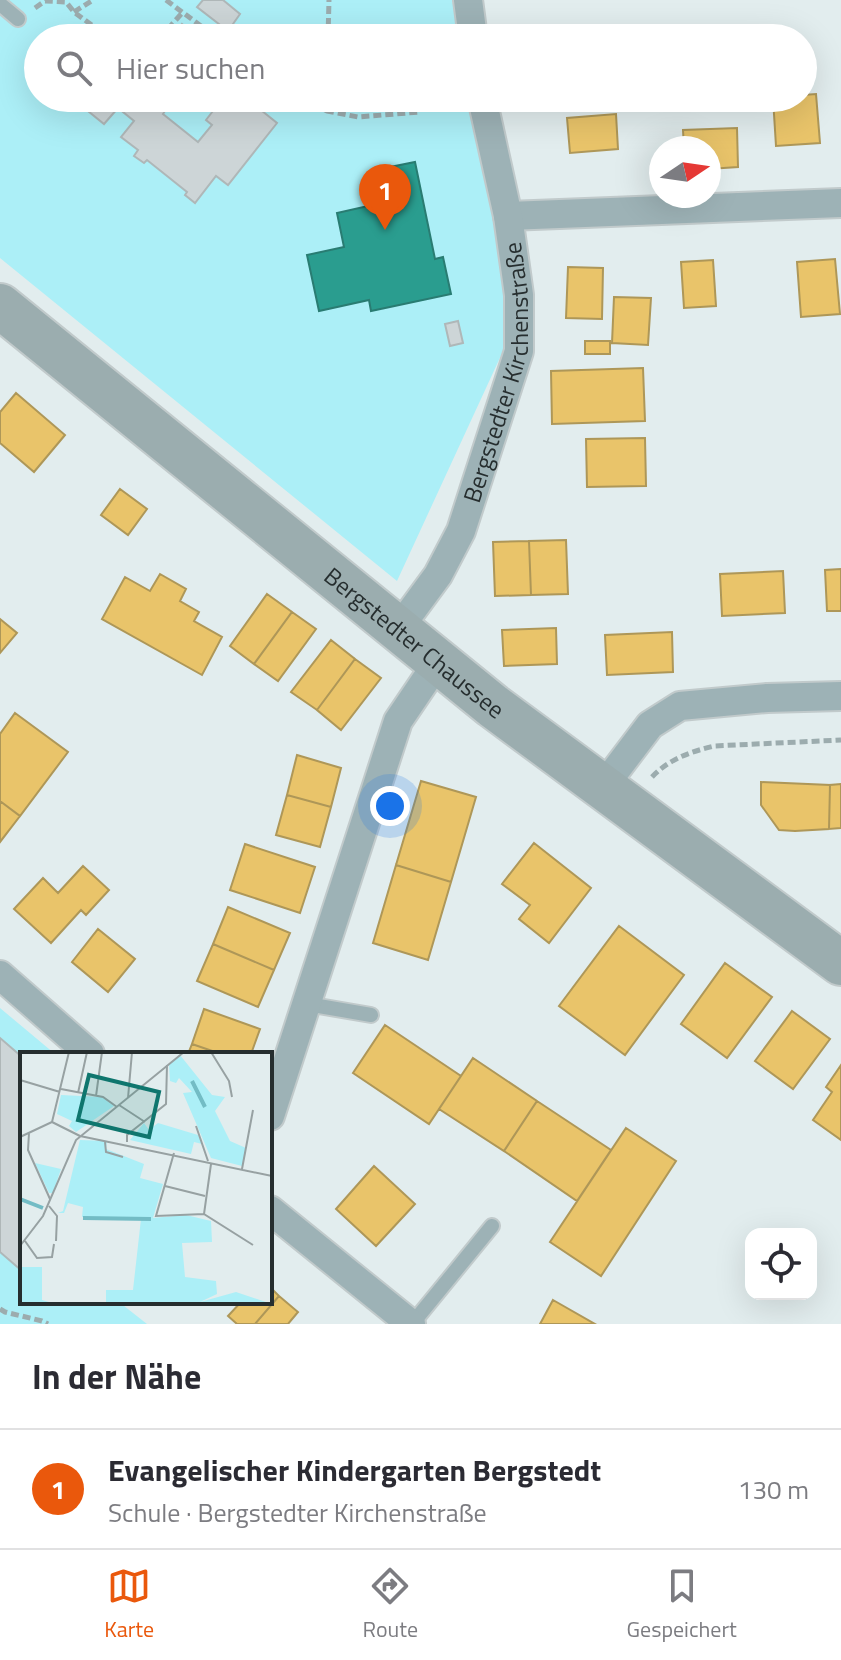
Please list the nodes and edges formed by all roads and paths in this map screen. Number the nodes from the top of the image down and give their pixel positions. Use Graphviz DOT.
graph roads {
  1 [pos="93,0"];
  2 [pos="166,0"];
  3 [pos="329,0"];
  4 [pos="468,0"];
  5 [pos="0,4"];
  6 [pos="74,12"];
  7 [pos="182,13"];
  8 [pos="18,19"];
  9 [pos="90,24"];
  10 [pos="172,24"];
  11 [pos="197,24"];
  12 [pos="328,24"];
  13 [pos="471,24"];
  14 [pos="332,112"];
  15 [pos="420,112"];
  16 [pos="485,112"];
  17 [pos="841,203"];
  18 [pos="508,216"];
  19 [pos="0,306"];
  20 [pos="399,628"];
  21 [pos="438,662"];
  22 [pos="841,696"];
  23 [pos="841,740"];
  24 [pos="648,781"];
  25 [pos="603,787"];
  26 [pos="841,963"];
  27 [pos="0,975"];
  28 [pos="307,1004"];
  29 [pos="371,1015"];
  30 [pos="88,1052"];
  31 [pos="272,1110"];
  32 [pos="272,1212"];
  33 [pos="492,1226"];
  34 [pos="0,1309"];
  35 [pos="48,1324"];
  36 [pos="411,1324"];
  1 -- 6 [label="path"];
  2 -- 7 [label="path"];
  3 -- 12 [label="path"];
  4 -- 13 [label="street"];
  5 -- 8 [label="lane"];
  6 -- 8 [label="path"];
  6 -- 9 [label="path"];
  7 -- 10 [label="path"];
  7 -- 11 [label="path"];
  14 -- 15 [label="path"];
  16 -- 18 [label="street, Bergstedter Kirchenstraße"];
  17 -- 18 [label="street"];
  18 -- 20 [label="street, Bergstedter Kirchenstraße"];
  19 -- 20 [label="main road, Bergstedter Chaussee"];
  20 -- 21 [label="main road, Bergstedter Chaussee"];
  21 -- 25 [label="main road, Bergstedter Chaussee"];
  21 -- 28 [label="street"];
  22 -- 25 [label="street"];
  23 -- 24 [label="path"];
  25 -- 26 [label="main road, Bergstedter Chaussee"];
  27 -- 30 [label="street"];
  28 -- 29 [label="lane"];
  28 -- 31 [label="street"];
  32 -- 36 [label="street"];
  33 -- 36 [label="lane"];
  34 -- 35 [label="path"];
}
